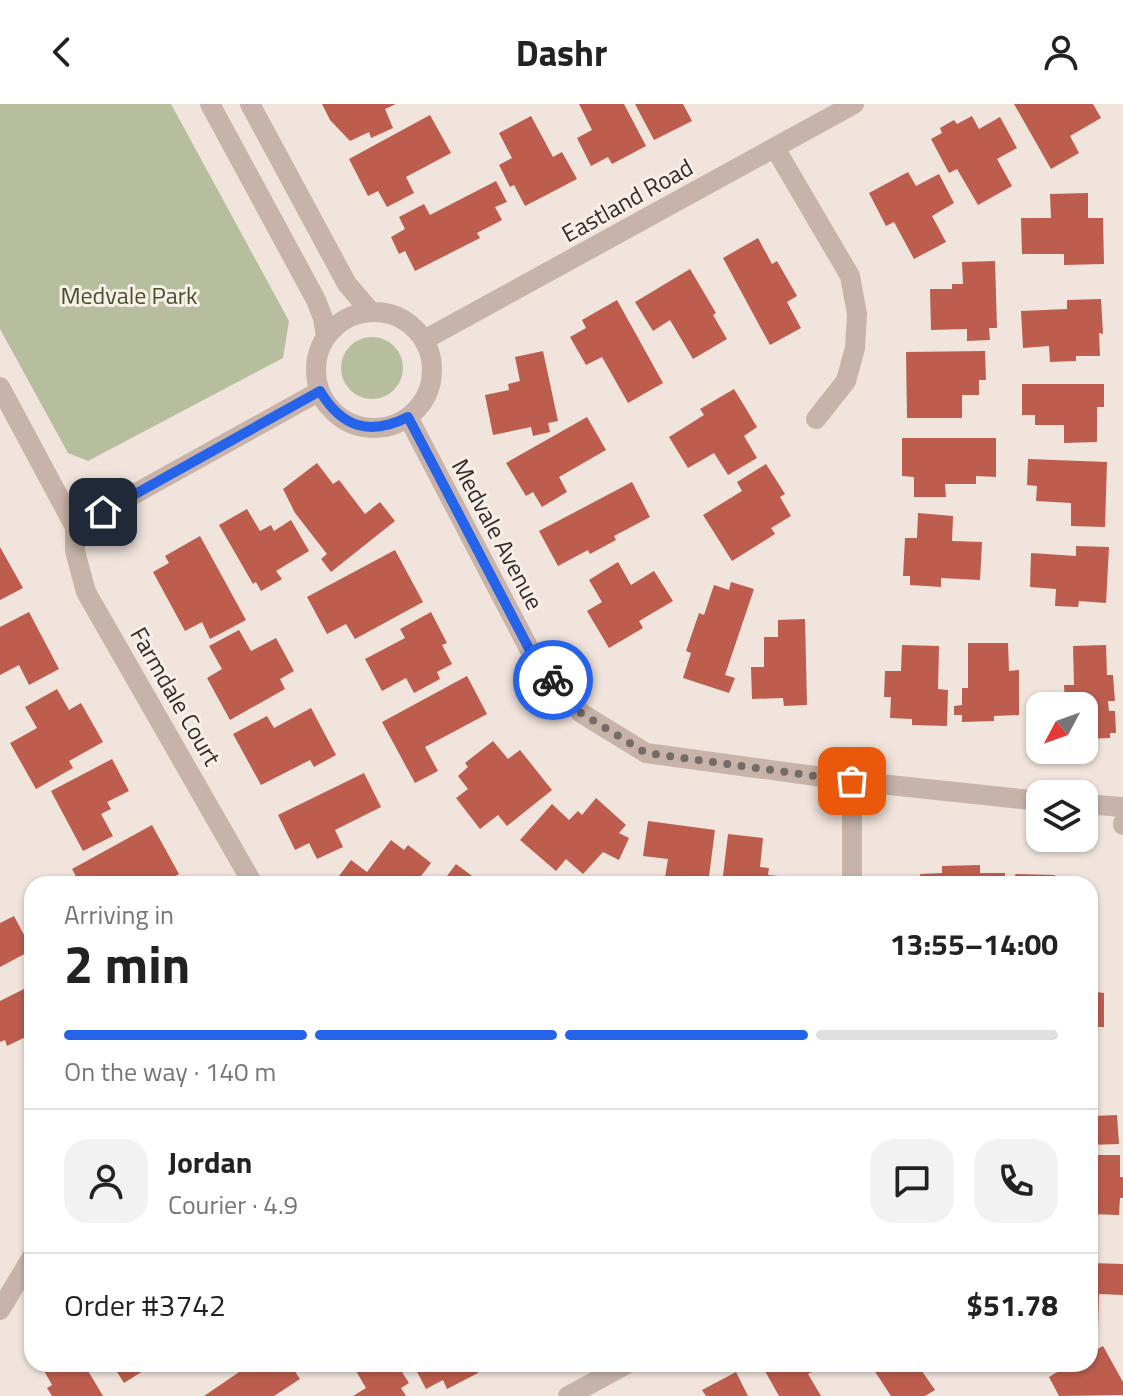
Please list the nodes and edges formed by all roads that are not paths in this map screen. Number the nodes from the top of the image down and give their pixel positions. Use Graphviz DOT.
graph roads {
  1 [pos="210,104"];
  2 [pos="250,104"];
  3 [pos="854,104"];
  4 [pos="775,148"];
  5 [pos="371,312"];
  6 [pos="326,337"];
  7 [pos="424,340"];
  8 [pos="0,387"];
  9 [pos="320,391"];
  10 [pos="408,417"];
  11 [pos="816,419"];
  12 [pos="75,527"];
  13 [pos="852,781"];
  14 [pos="1026,800"];
  15 [pos="1098,805"];
  16 [pos="1123,807"];
  17 [pos="248,876"];
  18 [pos="852,876"];
  19 [pos="24,1270"];
  20 [pos="0,1310"];
  21 [pos="612,1372"];
  22 [pos="568,1396"];
  1 -- 6 [label="street"];
  2 -- 5 [label="street"];
  3 -- 4 [label="street, Eastland Road"];
  4 -- 7 [label="street, Eastland Road"];
  4 -- 11 [label="street"];
  5 -- 6 [label="street"];
  5 -- 7 [label="street"];
  6 -- 9 [label="street"];
  7 -- 10 [label="street"];
  8 -- 12 [label="street, Farmdale Court"];
  9 -- 10 [label="street"];
  9 -- 12 [label="street"];
  10 -- 13 [label="street, Medvale Avenue"];
  12 -- 17 [label="street, Farmdale Court"];
  13 -- 14 [label="street, Medvale Avenue"];
  13 -- 18 [label="street"];
  15 -- 16 [label="street"];
  19 -- 20 [label="street"];
  21 -- 22 [label="street"];
}
